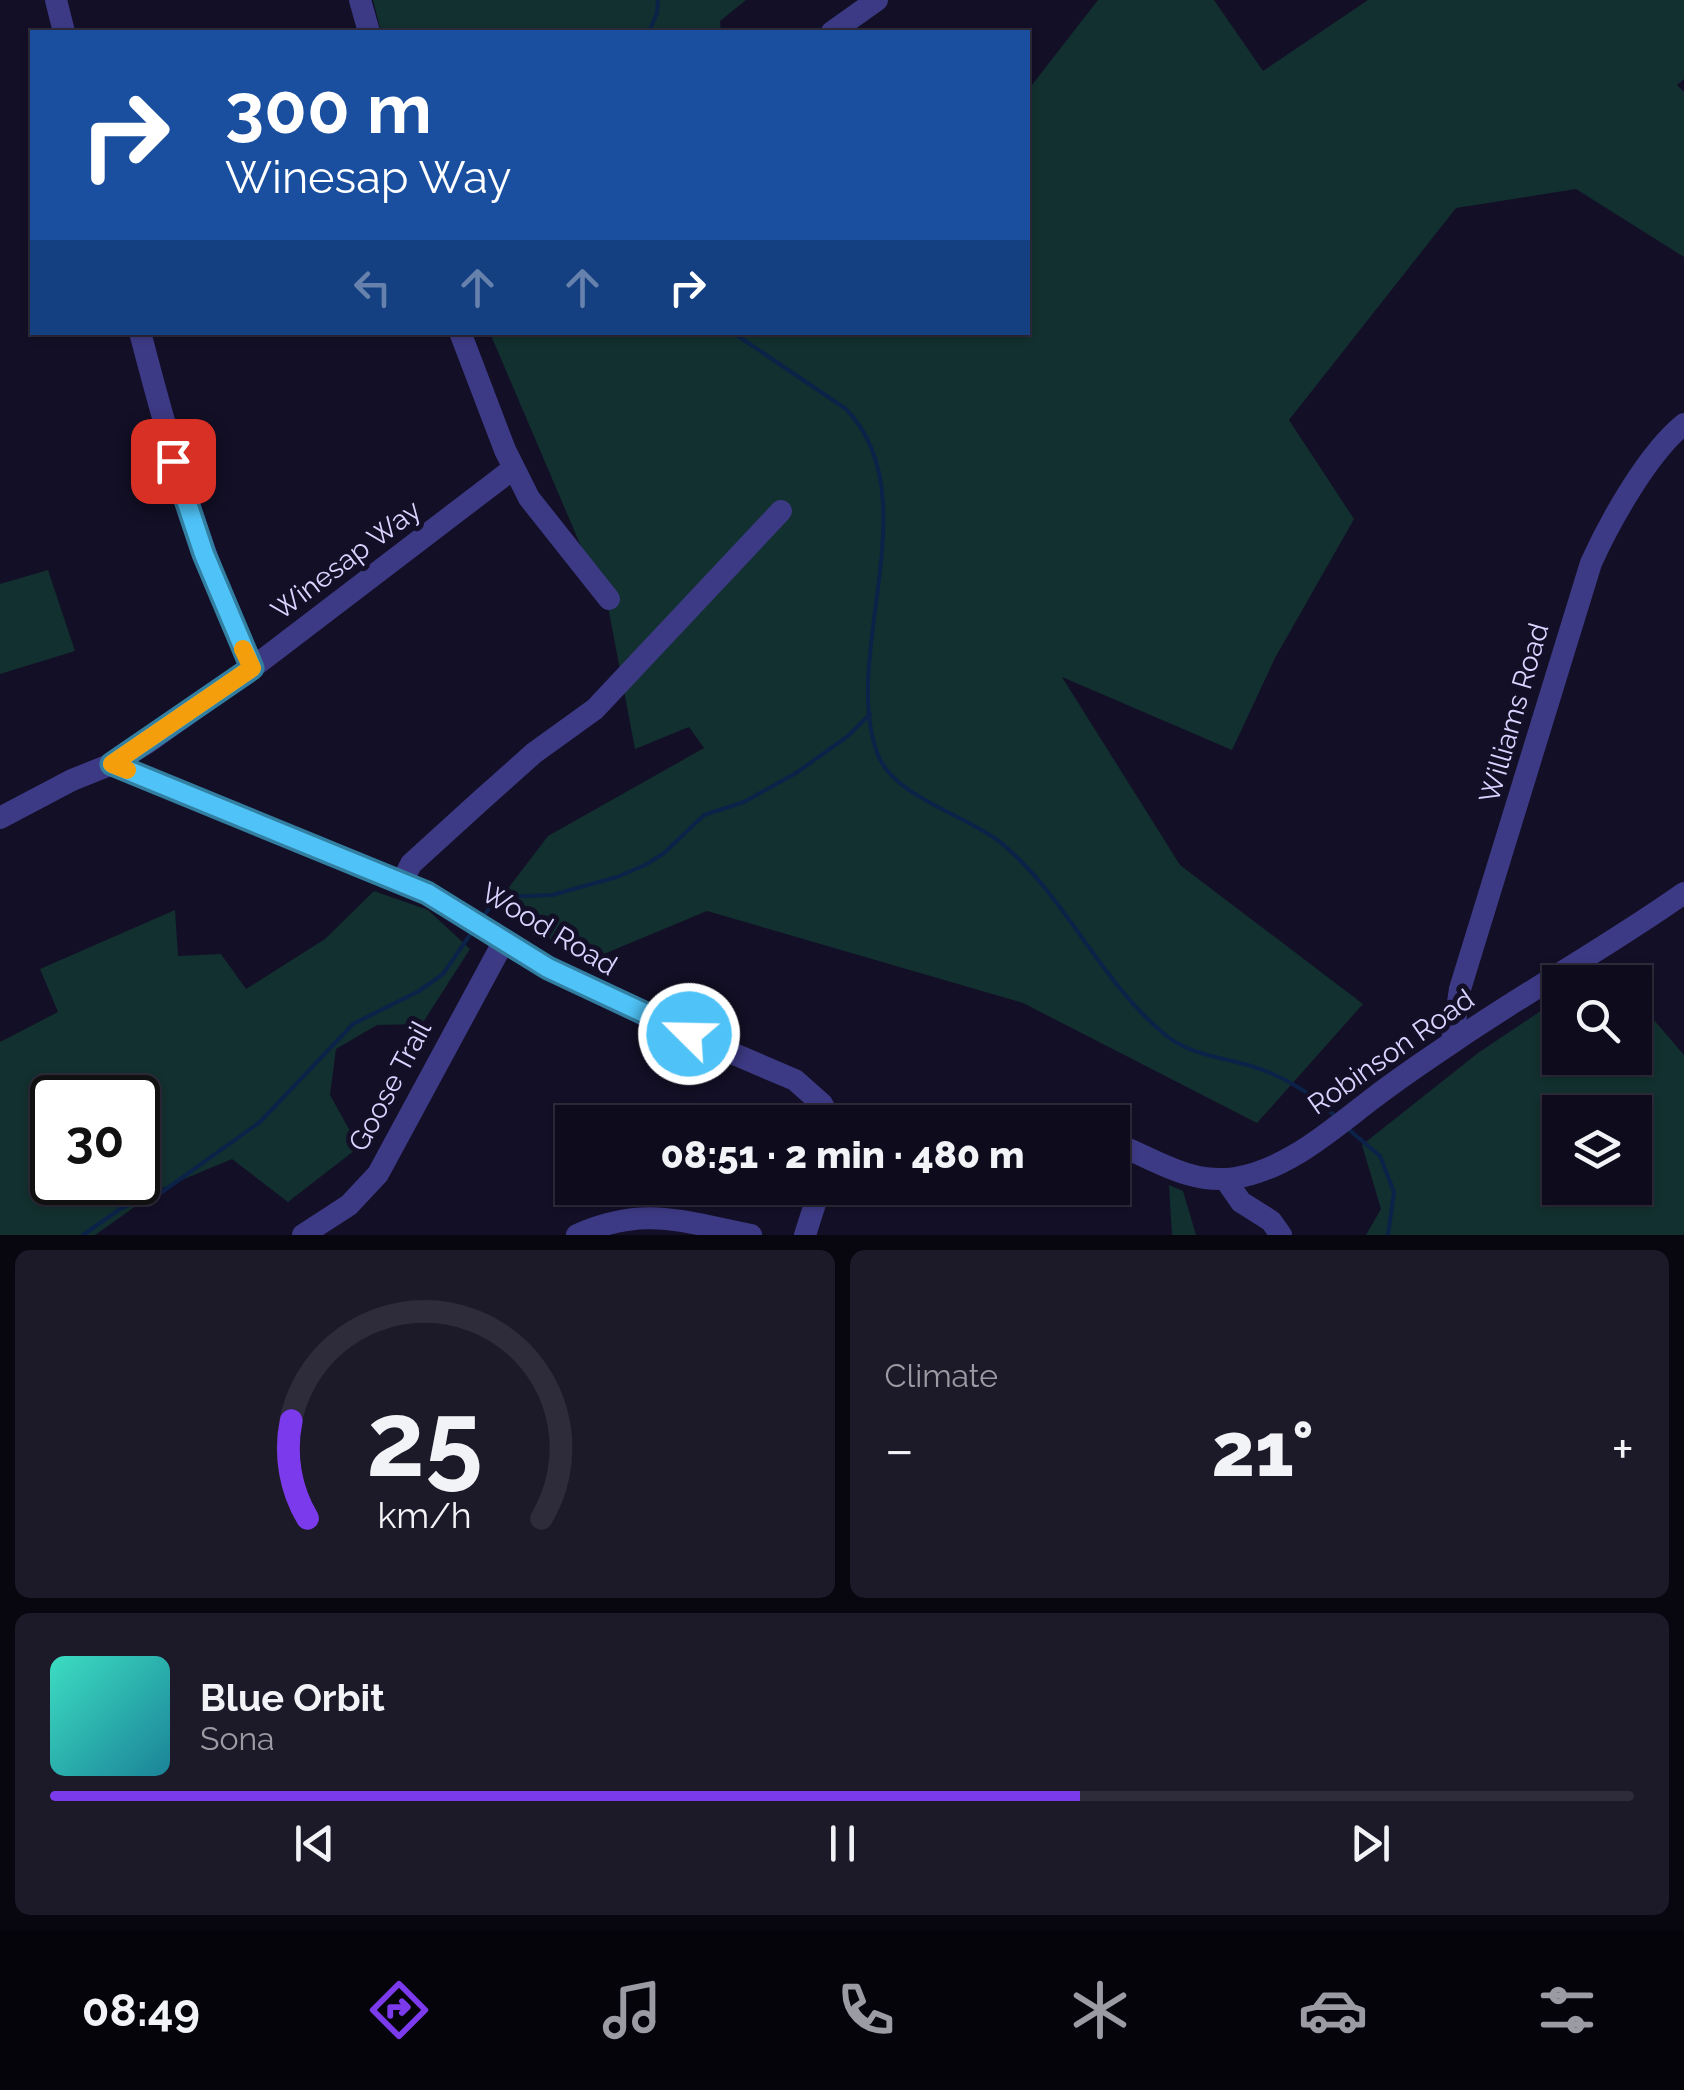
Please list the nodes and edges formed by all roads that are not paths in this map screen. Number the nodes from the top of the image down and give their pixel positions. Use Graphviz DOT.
graph roads {
  1 [pos="56,0"];
  2 [pos="360,0"];
  3 [pos="876,0"];
  4 [pos="64,30"];
  5 [pos="368,30"];
  6 [pos="835,30"];
  7 [pos="141,335"];
  8 [pos="461,335"];
  9 [pos="1684,424"];
  10 [pos="514,468"];
  11 [pos="781,511"];
  12 [pos="609,599"];
  13 [pos="252,668"];
  14 [pos="112,764"];
  15 [pos="0,818"];
  16 [pos="402,882"];
  17 [pos="1684,894"];
  18 [pos="504,941"];
  19 [pos="1452,1042"];
  20 [pos="823,1105"];
  21 [pos="1130,1150"];
  22 [pos="1225,1178"];
  23 [pos="815,1205"];
  24 [pos="303,1235"];
  25 [pos="577,1235"];
  26 [pos="751,1235"];
  27 [pos="805,1235"];
  28 [pos="1281,1235"];
  1 -- 4 [label="street"];
  2 -- 5 [label="street"];
  3 -- 6 [label="street"];
  7 -- 13 [label="street"];
  8 -- 10 [label="street"];
  9 -- 19 [label="street, Williams Road"];
  10 -- 12 [label="street"];
  10 -- 13 [label="street, Winesap Way"];
  11 -- 16 [label="street"];
  13 -- 14 [label="street, Winesap Way"];
  14 -- 15 [label="street"];
  14 -- 16 [label="street, Wood Road"];
  16 -- 18 [label="street, Wood Road"];
  17 -- 19 [label="street, Robinson Road"];
  18 -- 20 [label="street, Wood Road"];
  18 -- 24 [label="street, Goose Trail"];
  19 -- 22 [label="street, Robinson Road"];
  21 -- 22 [label="street, Robinson Road"];
  22 -- 28 [label="street"];
  23 -- 27 [label="street"];
  25 -- 26 [label="street"];
}
